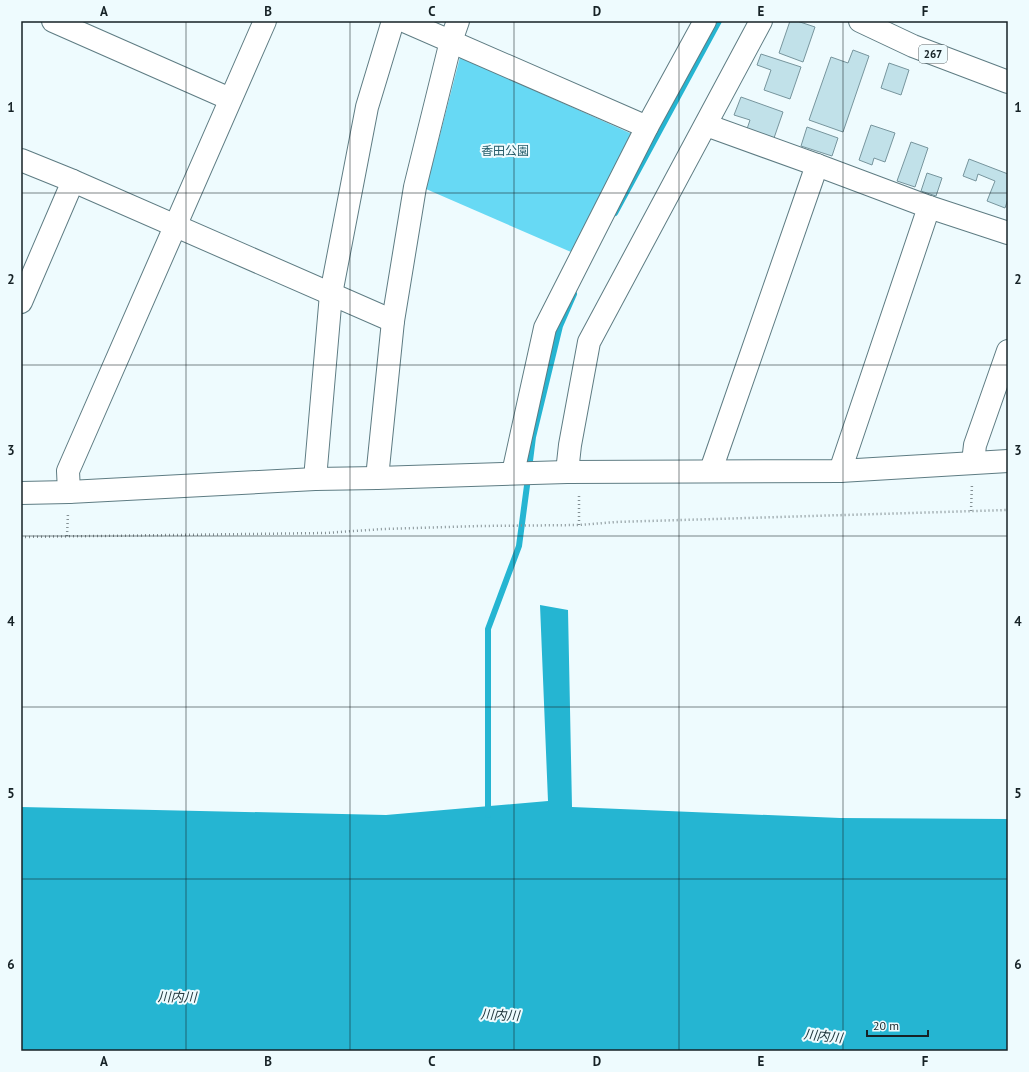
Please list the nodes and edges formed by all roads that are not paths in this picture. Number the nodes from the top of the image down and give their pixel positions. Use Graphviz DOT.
graph roads {
  1 [pos="53,21"];
  2 [pos="265,21"];
  3 [pos="392,21"];
  4 [pos="404,21"];
  5 [pos="705,21"];
  6 [pos="761,21"];
  7 [pos="860,21"];
  8 [pos="455,31"];
  9 [pos="1008,82"];
  10 [pos="230,99"];
  11 [pos="706,125"];
  12 [pos="647,127"];
  13 [pos="21,160"];
  14 [pos="817,165"];
  15 [pos="73,181"];
  16 [pos="929,207"];
  17 [pos="174,226"];
  18 [pos="1008,233"];
  19 [pos="332,294"];
  20 [pos="21,302"];
  21 [pos="393,321"];
  22 [pos="1008,351"];
  23 [pos="1008,461"];
  24 [pos="973,462"];
  25 [pos="711,470"];
  26 [pos="840,471"];
  27 [pos="573,472"];
  28 [pos="514,473"];
  29 [pos="377,478"];
  30 [pos="315,479"];
  31 [pos="69,492"];
  32 [pos="21,493"];
  1 -- 10 [label="main road"];
  2 -- 10 [label="main road"];
  3 -- 19 [label="main road"];
  4 -- 8 [label="main road"];
  5 -- 12 [label="main road"];
  6 -- 11 [label="main road"];
  7 -- 9 [label="main road, 267"];
  8 -- 12 [label="main road"];
  8 -- 21 [label="main road"];
  10 -- 17 [label="main road"];
  11 -- 14 [label="main road"];
  11 -- 27 [label="main road"];
  12 -- 28 [label="main road"];
  13 -- 15 [label="main road"];
  14 -- 16 [label="main road"];
  14 -- 25 [label="main road"];
  15 -- 17 [label="main road"];
  15 -- 20 [label="main road"];
  16 -- 18 [label="main road"];
  16 -- 26 [label="main road"];
  17 -- 19 [label="main road"];
  17 -- 31 [label="main road"];
  19 -- 21 [label="main road"];
  19 -- 30 [label="main road"];
  21 -- 29 [label="main road"];
  22 -- 24 [label="main road"];
  23 -- 24 [label="main road"];
  24 -- 26 [label="main road"];
  25 -- 26 [label="main road"];
  25 -- 27 [label="main road"];
  27 -- 28 [label="main road"];
  28 -- 29 [label="main road"];
  29 -- 30 [label="main road"];
  30 -- 31 [label="main road"];
  31 -- 32 [label="main road"];
}
